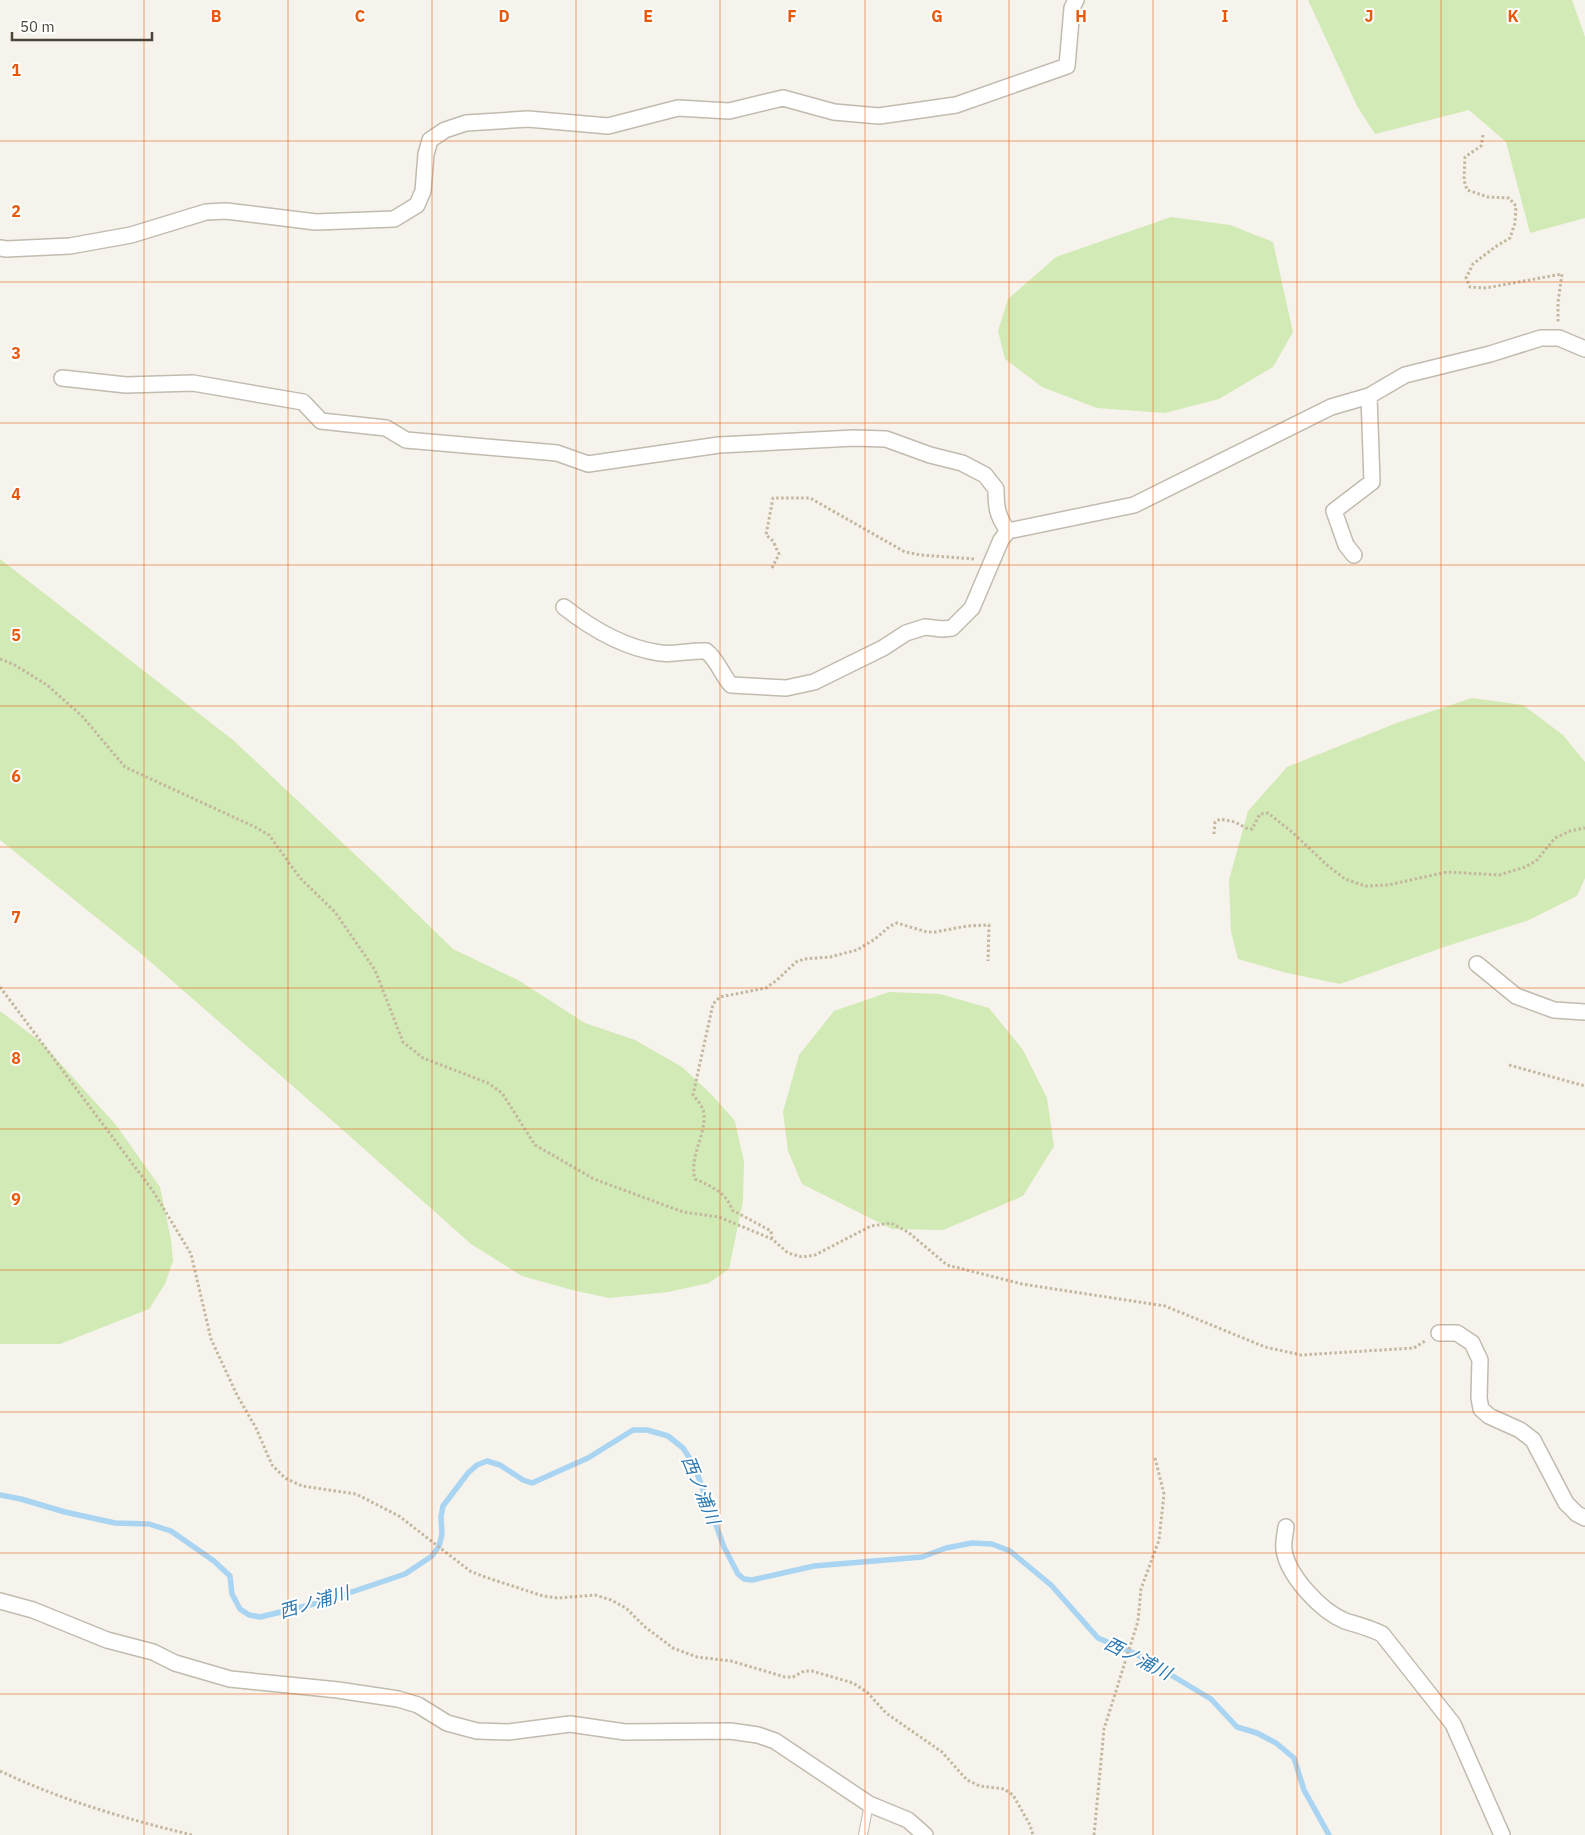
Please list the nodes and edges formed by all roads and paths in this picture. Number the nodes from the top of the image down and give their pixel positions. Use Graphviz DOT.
graph roads {
  1 [pos="1076,0"];
  2 [pos="1483,134"];
  3 [pos="0,248"];
  4 [pos="1559,338"];
  5 [pos="1585,349"];
  6 [pos="62,378"];
  7 [pos="1369,396"];
  8 [pos="1008,531"];
  9 [pos="1354,555"];
  10 [pos="993,560"];
  11 [pos="772,568"];
  12 [pos="564,607"];
  13 [pos="0,659"];
  14 [pos="1585,828"];
  15 [pos="1214,834"];
  16 [pos="988,961"];
  17 [pos="1478,964"];
  18 [pos="0,987"];
  19 [pos="1585,1012"];
  20 [pos="1509,1065"];
  21 [pos="1585,1086"];
  22 [pos="772,1239"];
  23 [pos="1439,1333"];
  24 [pos="1155,1458"];
  25 [pos="1585,1518"];
  26 [pos="1286,1527"];
  27 [pos="0,1601"];
  28 [pos="0,1771"];
  29 [pos="869,1804"];
  30 [pos="192,1835"];
  31 [pos="864,1835"];
  32 [pos="925,1835"];
  33 [pos="1034,1835"];
  34 [pos="1094,1835"];
  35 [pos="1502,1835"];
  1 -- 3 [label="street"];
  2 -- 4 [label="path"];
  4 -- 5 [label="street"];
  4 -- 7 [label="street"];
  6 -- 8 [label="street"];
  7 -- 8 [label="street"];
  7 -- 9 [label="street"];
  8 -- 10 [label="street"];
  10 -- 11 [label="path"];
  10 -- 12 [label="street"];
  13 -- 22 [label="path"];
  14 -- 15 [label="path"];
  16 -- 22 [label="path"];
  17 -- 19 [label="street"];
  18 -- 33 [label="path"];
  20 -- 21 [label="path"];
  22 -- 23 [label="path"];
  23 -- 25 [label="street"];
  24 -- 34 [label="path"];
  26 -- 35 [label="street"];
  27 -- 29 [label="street"];
  28 -- 30 [label="path"];
  29 -- 31 [label="lane"];
  29 -- 32 [label="street"];
}
